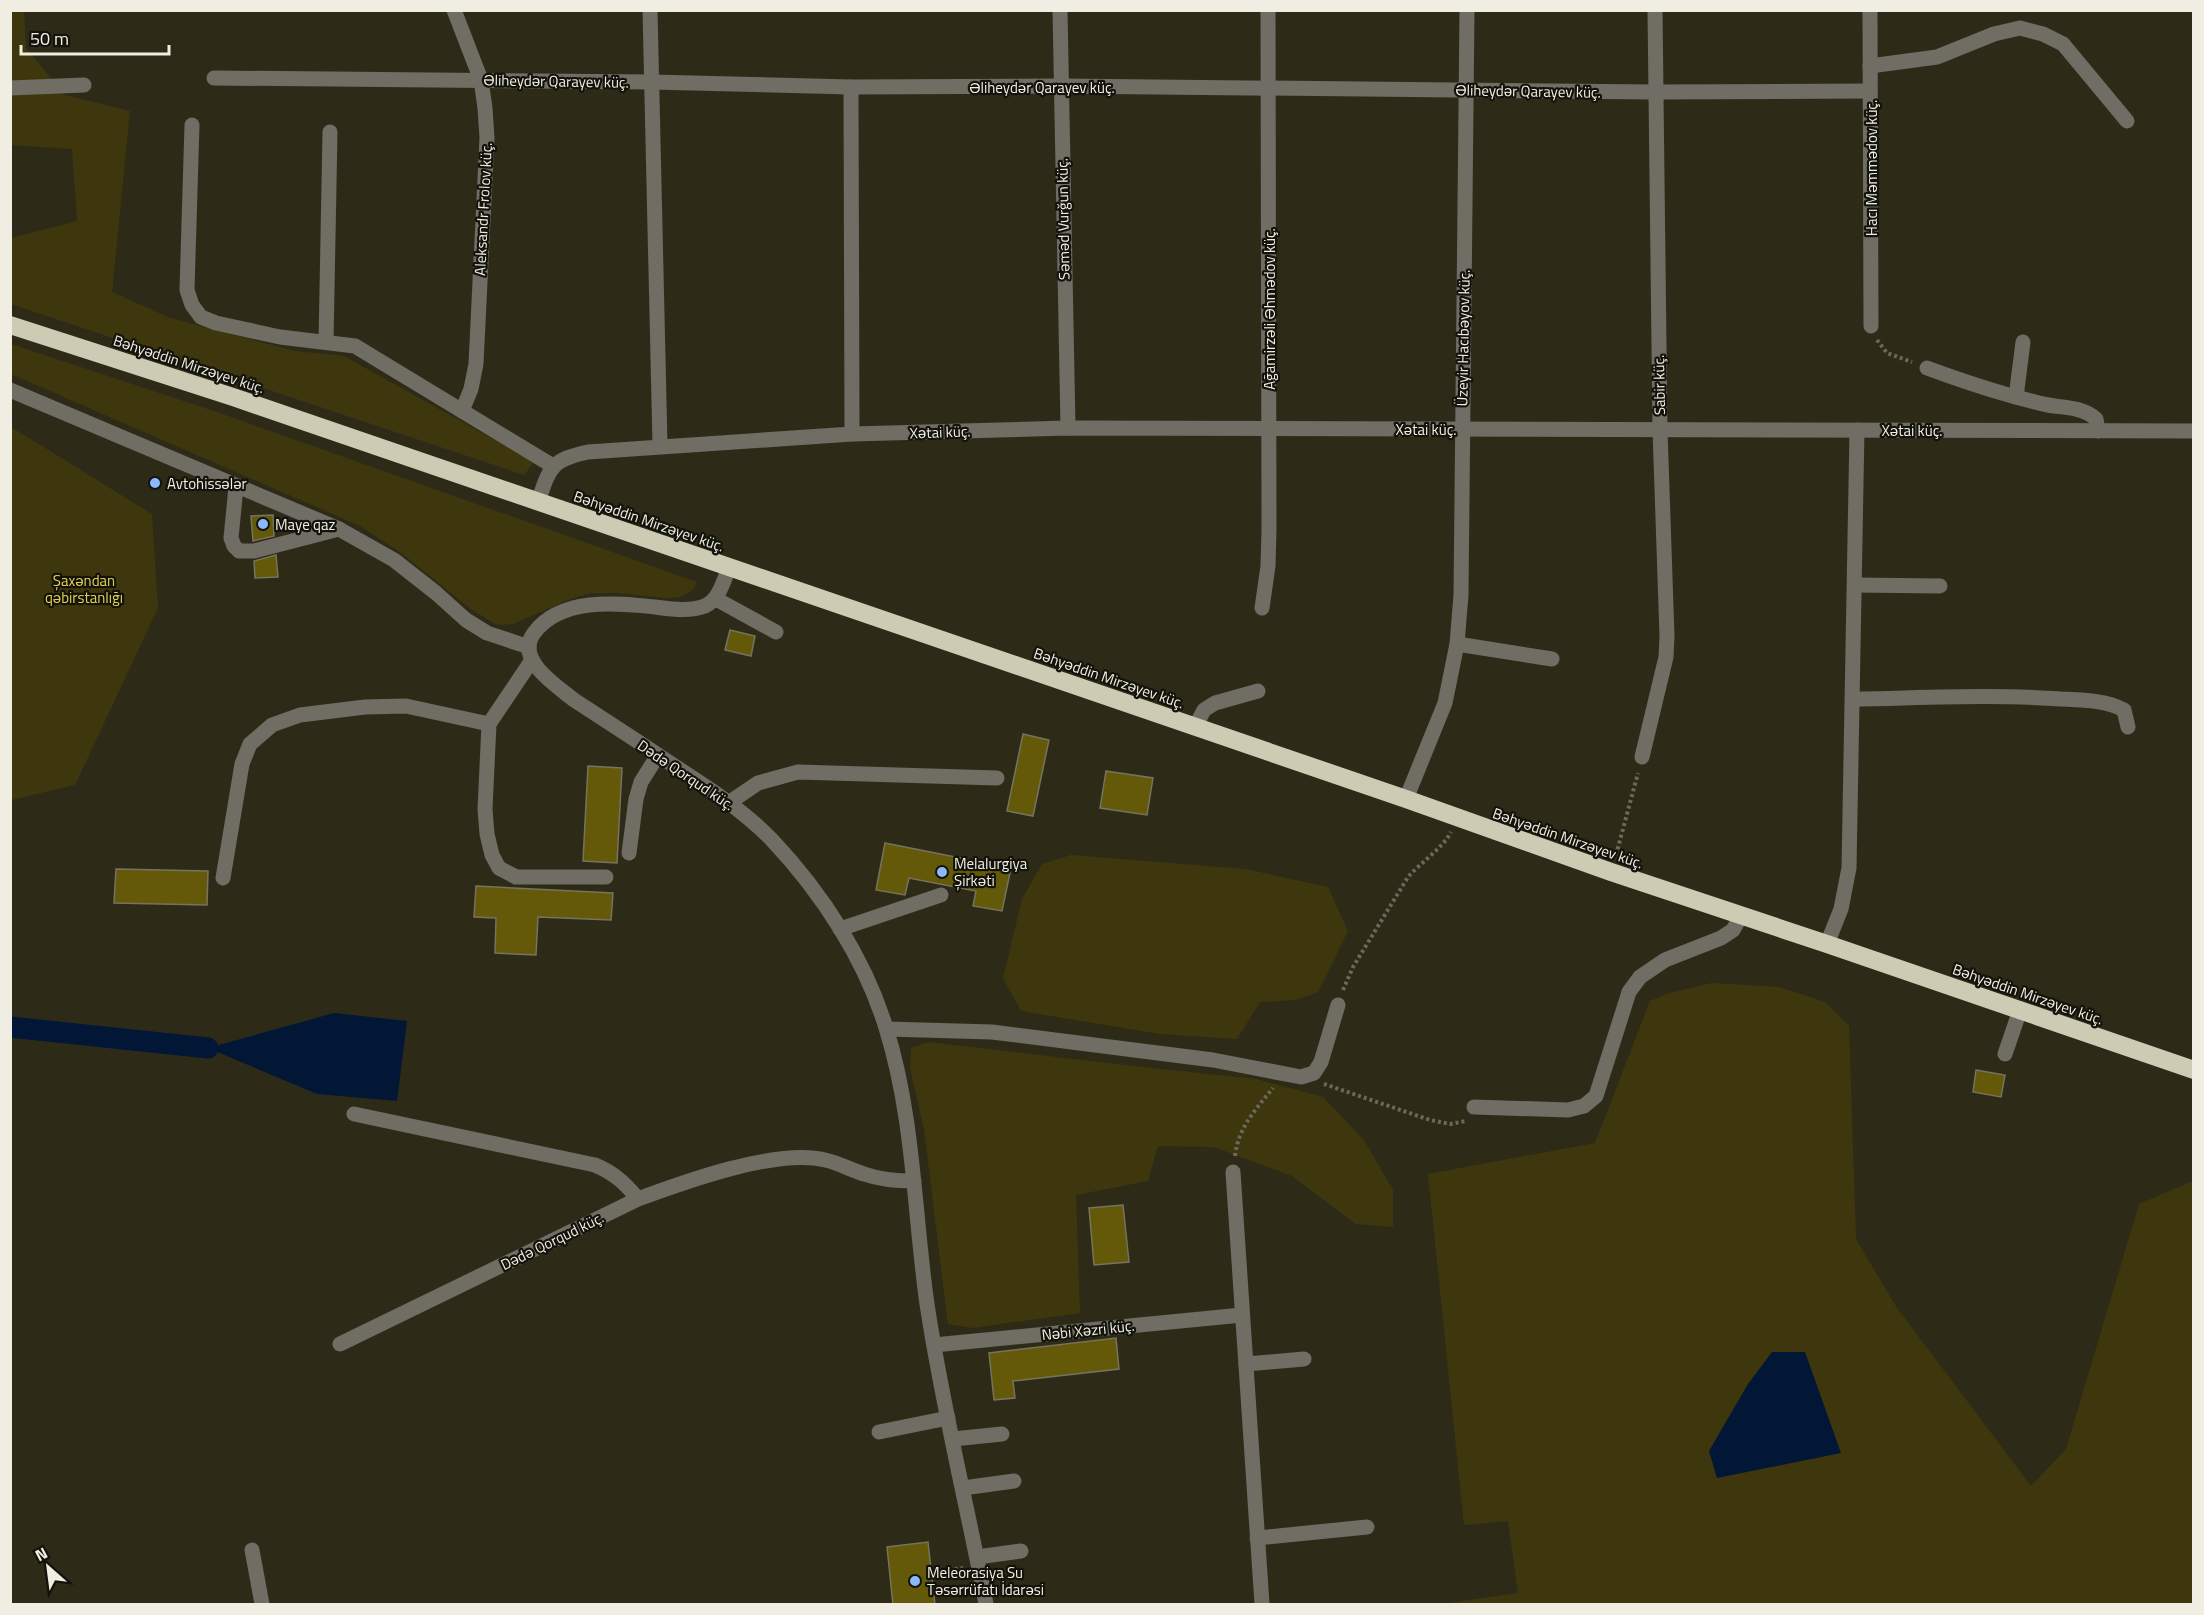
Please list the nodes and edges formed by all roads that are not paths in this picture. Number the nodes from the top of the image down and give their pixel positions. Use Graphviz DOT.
graph roads {
  1 [pos="454,10"];
  2 [pos="650,10"];
  3 [pos="1060,10"];
  4 [pos="1268,10"];
  5 [pos="1467,10"];
  6 [pos="1655,10"];
  7 [pos="1870,10"];
  8 [pos="1870,66"];
  9 [pos="214,78"];
  10 [pos="481,80"];
  11 [pos="652,82"];
  12 [pos="84,86"];
  13 [pos="852,87"];
  14 [pos="1061,87"];
  15 [pos="10,88"];
  16 [pos="1269,89"];
  17 [pos="1465,90"];
  18 [pos="1870,91"];
  19 [pos="1655,92"];
  20 [pos="2127,121"];
  21 [pos="192,125"];
  22 [pos="330,132"];
  23 [pos="10,325"];
  24 [pos="1871,326"];
  25 [pos="326,342"];
  26 [pos="2023,342"];
  27 [pos="1927,368"];
  28 [pos="10,390"];
  29 [pos="2016,397"];
  30 [pos="462,411"];
  31 [pos="1068,428"];
  32 [pos="1268,428"];
  33 [pos="1462,429"];
  34 [pos="1660,430"];
  35 [pos="1857,430"];
  36 [pos="2098,431"];
  37 [pos="2193,431"];
  38 [pos="852,434"];
  39 [pos="660,445"];
  40 [pos="553,466"];
  41 [pos="236,487"];
  42 [pos="538,502"];
  43 [pos="339,529"];
  44 [pos="729,568"];
  45 [pos="1855,585"];
  46 [pos="1940,586"];
  47 [pos="716,599"];
  48 [pos="1262,608"];
  49 [pos="776,632"];
  50 [pos="1457,644"];
  51 [pos="530,654"];
  52 [pos="1552,658"];
  53 [pos="1258,691"];
  54 [pos="1853,699"];
  55 [pos="489,724"];
  56 [pos="1195,727"];
  57 [pos="2128,727"];
  58 [pos="658,755"];
  59 [pos="1642,757"];
  60 [pos="997,778"];
  61 [pos="1406,800"];
  62 [pos="730,802"];
  63 [pos="629,853"];
  64 [pos="606,877"];
  65 [pos="223,878"];
  66 [pos="941,895"];
  67 [pos="1741,916"];
  68 [pos="840,929"];
  69 [pos="1827,944"];
  70 [pos="1338,1005"];
  71 [pos="2020,1010"];
  72 [pos="886,1029"];
  73 [pos="2005,1054"];
  74 [pos="2193,1070"];
  75 [pos="1478,1107"];
  76 [pos="354,1114"];
  77 [pos="1233,1172"];
  78 [pos="914,1180"];
  79 [pos="638,1199"];
  80 [pos="1242,1315"];
  81 [pos="340,1344"];
  82 [pos="934,1345"];
  83 [pos="1305,1359"];
  84 [pos="1246,1364"];
  85 [pos="948,1418"];
  86 [pos="879,1432"];
  87 [pos="1002,1434"];
  88 [pos="952,1440"];
  89 [pos="1014,1480"];
  90 [pos="963,1488"];
  91 [pos="1367,1527"];
  92 [pos="1257,1538"];
  93 [pos="252,1550"];
  94 [pos="1022,1551"];
  95 [pos="978,1562"];
  96 [pos="262,1605"];
  97 [pos="986,1605"];
  98 [pos="1262,1605"];
  1 -- 10 [label="street, Aleksandr Frolov küç."];
  2 -- 11 [label="street"];
  3 -- 14 [label="street, Səməd Vurğun küç."];
  4 -- 16 [label="street, Ağamirzəli Əhmədov küç."];
  5 -- 17 [label="street, Üzeyir Hacıbəyov küç."];
  6 -- 19 [label="street, Sabir küç."];
  7 -- 8 [label="street, Hacı Məmmədov küç."];
  8 -- 18 [label="street, Hacı Məmmədov küç."];
  8 -- 20 [label="street"];
  9 -- 10 [label="street, Əliheydər Qarayev küç."];
  10 -- 11 [label="street, Əliheydər Qarayev küç."];
  10 -- 30 [label="street, Aleksandr Frolov küç."];
  11 -- 13 [label="street, Əliheydər Qarayev küç."];
  11 -- 39 [label="street"];
  12 -- 15 [label="street"];
  13 -- 14 [label="street, Əliheydər Qarayev küç."];
  13 -- 38 [label="street"];
  14 -- 16 [label="street, Əliheydər Qarayev küç."];
  14 -- 31 [label="street, Səməd Vurğun küç."];
  16 -- 17 [label="street, Əliheydər Qarayev küç."];
  16 -- 32 [label="street, Ağamirzəli Əhmədov küç."];
  17 -- 19 [label="street, Əliheydər Qarayev küç."];
  17 -- 33 [label="street, Üzeyir Hacıbəyov küç."];
  18 -- 19 [label="street, Əliheydər Qarayev küç."];
  18 -- 24 [label="street, Hacı Məmmədov küç."];
  19 -- 34 [label="street, Sabir küç."];
  21 -- 25 [label="street"];
  22 -- 25 [label="street"];
  23 -- 42 [label="highway, Bəhyəddin Mirzəyev küç."];
  25 -- 30 [label="street"];
  26 -- 29 [label="street"];
  27 -- 29 [label="street"];
  28 -- 41 [label="street"];
  29 -- 36 [label="street"];
  30 -- 40 [label="street"];
  31 -- 32 [label="street, Xətai küç."];
  31 -- 38 [label="street, Xətai küç."];
  32 -- 33 [label="street, Xətai küç."];
  32 -- 48 [label="street, Ağamirzəli Əhmədov küç."];
  33 -- 34 [label="street, Xətai küç."];
  33 -- 50 [label="street, Üzeyir Hacıbəyov küç."];
  34 -- 35 [label="street, Xətai küç."];
  34 -- 59 [label="street, Sabir küç."];
  35 -- 36 [label="street, Xətai küç."];
  35 -- 45 [label="street"];
  36 -- 37 [label="street, Xətai küç."];
  38 -- 39 [label="street, Xətai küç."];
  39 -- 40 [label="street, Xətai küç."];
  40 -- 42 [label="street"];
  41 -- 43 [label="street"];
  41 -- 43 [label="street"];
  42 -- 44 [label="highway, Bəhyəddin Mirzəyev küç."];
  43 -- 51 [label="street"];
  44 -- 47 [label="street"];
  44 -- 56 [label="highway, Bəhyəddin Mirzəyev küç."];
  45 -- 46 [label="street"];
  45 -- 54 [label="street"];
  47 -- 49 [label="street"];
  47 -- 51 [label="street"];
  50 -- 52 [label="street"];
  50 -- 61 [label="street, Üzeyir Hacıbəyov küç."];
  51 -- 55 [label="street"];
  51 -- 58 [label="street, Dədə Qorqud küç."];
  53 -- 56 [label="street"];
  54 -- 57 [label="street"];
  54 -- 69 [label="street"];
  55 -- 64 [label="street"];
  55 -- 65 [label="street"];
  56 -- 61 [label="highway, Bəhyəddin Mirzəyev küç."];
  58 -- 62 [label="street, Dədə Qorqud küç."];
  58 -- 63 [label="street"];
  60 -- 62 [label="street"];
  61 -- 67 [label="highway, Bəhyəddin Mirzəyev küç."];
  62 -- 68 [label="street, Dədə Qorqud küç."];
  66 -- 68 [label="street"];
  67 -- 69 [label="highway, Bəhyəddin Mirzəyev küç."];
  67 -- 75 [label="street"];
  68 -- 72 [label="street, Dədə Qorqud küç."];
  69 -- 71 [label="highway, Bəhyəddin Mirzəyev küç."];
  70 -- 72 [label="street"];
  71 -- 73 [label="street"];
  71 -- 74 [label="highway, Bəhyəddin Mirzəyev küç."];
  72 -- 78 [label="street, Dədə Qorqud küç."];
  76 -- 79 [label="street"];
  77 -- 80 [label="street"];
  78 -- 79 [label="street, Dədə Qorqud küç."];
  78 -- 82 [label="street, Dədə Qorqud küç."];
  79 -- 81 [label="street, Dədə Qorqud küç."];
  80 -- 82 [label="street, Nəbi Xəzri küç."];
  80 -- 84 [label="street"];
  82 -- 85 [label="street, Dədə Qorqud küç."];
  83 -- 84 [label="street"];
  84 -- 92 [label="street"];
  85 -- 86 [label="street"];
  85 -- 88 [label="street, Dədə Qorqud küç."];
  87 -- 88 [label="street"];
  88 -- 90 [label="street, Dədə Qorqud küç."];
  89 -- 90 [label="street"];
  90 -- 95 [label="street, Dədə Qorqud küç."];
  91 -- 92 [label="street"];
  92 -- 98 [label="street"];
  93 -- 96 [label="street"];
  94 -- 95 [label="street"];
  95 -- 97 [label="street, Dədə Qorqud küç."];
}
